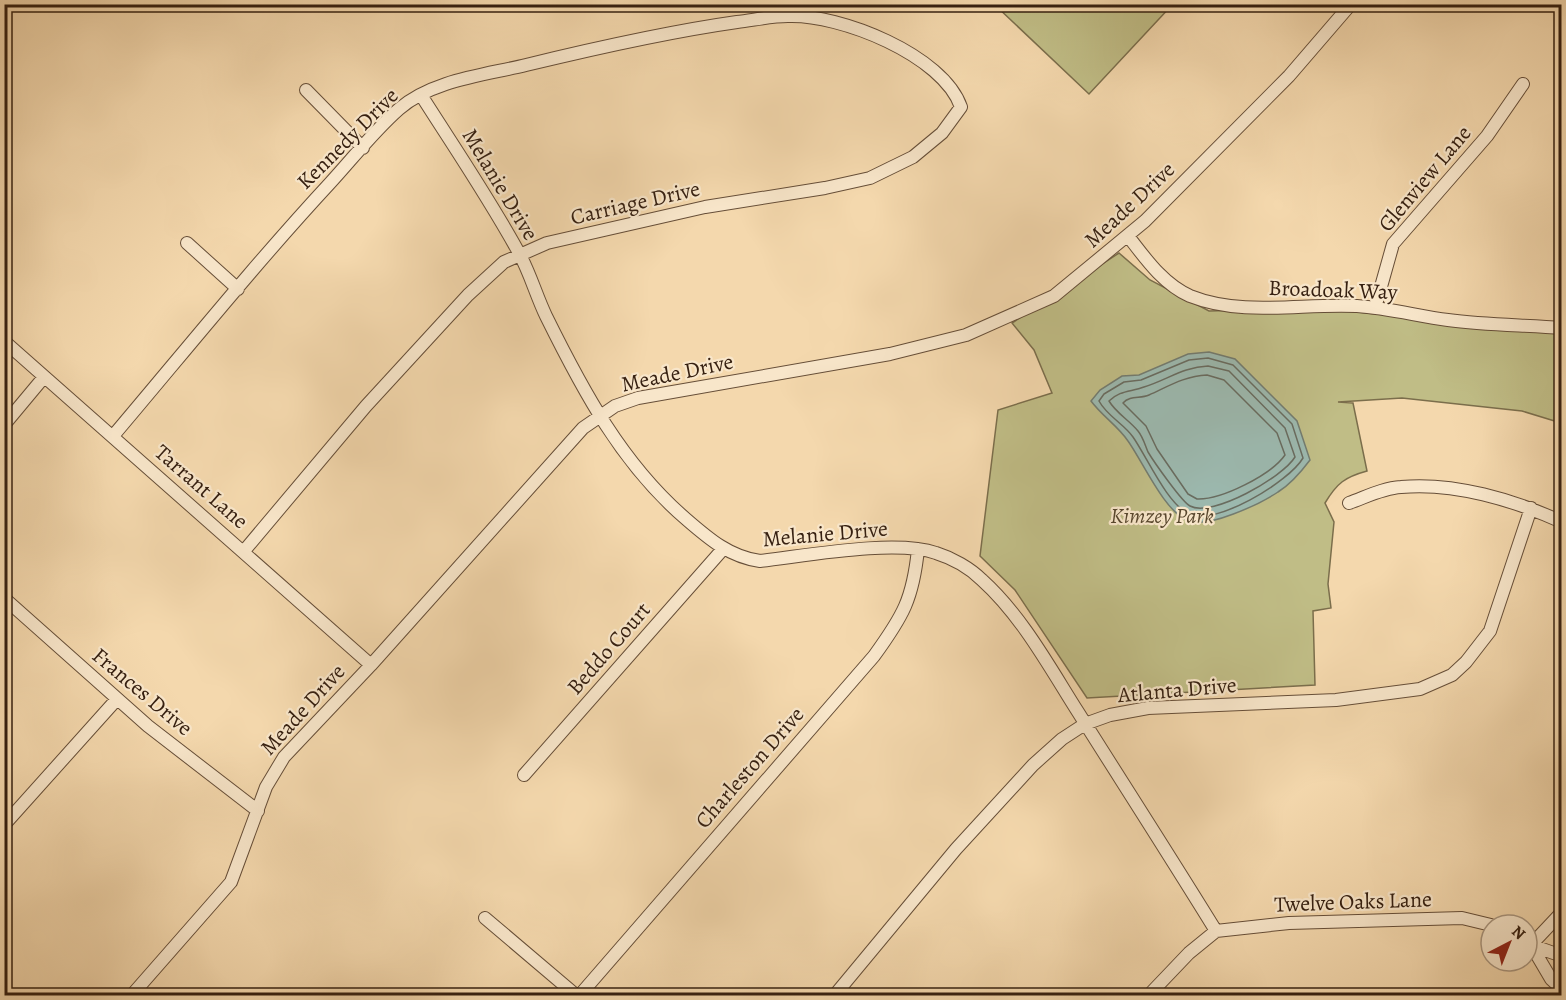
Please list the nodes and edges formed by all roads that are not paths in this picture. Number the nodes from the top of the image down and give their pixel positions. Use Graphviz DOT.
graph roads {
  1 [pos="1351,4"];
  2 [pos="850,26"];
  3 [pos="1523,84"];
  4 [pos="306,90"];
  5 [pos="421,95"];
  6 [pos="363,148"];
  7 [pos="1128,236"];
  8 [pos="187,243"];
  9 [pos="520,255"];
  10 [pos="238,289"];
  11 [pos="1375,308"];
  12 [pos="1562,328"];
  13 [pos="4,341"];
  14 [pos="44,377"];
  15 [pos="598,417"];
  16 [pos="4,425"];
  17 [pos="113,436"];
  18 [pos="1349,503"];
  19 [pos="1531,508"];
  20 [pos="1562,522"];
  21 [pos="723,549"];
  22 [pos="918,549"];
  23 [pos="244,551"];
  24 [pos="4,598"];
  25 [pos="371,664"];
  26 [pos="117,699"];
  27 [pos="1085,724"];
  28 [pos="524,775"];
  29 [pos="258,811"];
  30 [pos="4,825"];
  31 [pos="1562,912"];
  32 [pos="485,918"];
  33 [pos="1479,922"];
  34 [pos="1216,931"];
  35 [pos="1539,934"];
  36 [pos="1539,948"];
  37 [pos="1562,956"];
  38 [pos="1539,960"];
  39 [pos="1562,989"];
  40 [pos="131,996"];
  41 [pos="578,996"];
  42 [pos="834,996"];
  43 [pos="1148,996"];
  1 -- 7 [label="street, Meade Drive"];
  2 -- 5 [label="street, Kennedy Drive"];
  2 -- 9 [label="street, Carriage Drive"];
  3 -- 11 [label="street, Glenview Lane"];
  4 -- 6 [label="street"];
  5 -- 6 [label="street, Kennedy Drive"];
  5 -- 9 [label="street, Melanie Drive"];
  6 -- 10 [label="street, Kennedy Drive"];
  7 -- 11 [label="street, Broadoak Way"];
  7 -- 15 [label="street, Meade Drive"];
  8 -- 10 [label="street"];
  9 -- 15 [label="street, Melanie Drive"];
  9 -- 23 [label="street, Carriage Drive"];
  10 -- 17 [label="street, Kennedy Drive"];
  11 -- 12 [label="street, Broadoak Way"];
  13 -- 14 [label="street, Tarrant Lane"];
  14 -- 16 [label="street"];
  14 -- 17 [label="street, Tarrant Lane"];
  15 -- 21 [label="street, Melanie Drive"];
  15 -- 25 [label="street, Meade Drive"];
  17 -- 23 [label="street, Tarrant Lane"];
  18 -- 19 [label="street"];
  19 -- 20 [label="street"];
  19 -- 27 [label="street, Atlanta Drive"];
  21 -- 22 [label="street, Melanie Drive"];
  21 -- 28 [label="street, Beddo Court"];
  22 -- 27 [label="street, Melanie Drive"];
  22 -- 41 [label="street, Charleston Drive"];
  23 -- 25 [label="street, Tarrant Lane"];
  24 -- 26 [label="street, Frances Drive"];
  25 -- 29 [label="street, Meade Drive"];
  26 -- 29 [label="street, Frances Drive"];
  26 -- 30 [label="street"];
  27 -- 34 [label="street, Melanie Drive"];
  27 -- 42 [label="street, Atlanta Drive"];
  29 -- 40 [label="street, Meade Drive"];
  31 -- 35 [label="street"];
  32 -- 41 [label="street"];
  33 -- 34 [label="street, Twelve Oaks Lane"];
  34 -- 43 [label="street"];
  36 -- 37 [label="street"];
  38 -- 39 [label="street"];
}
